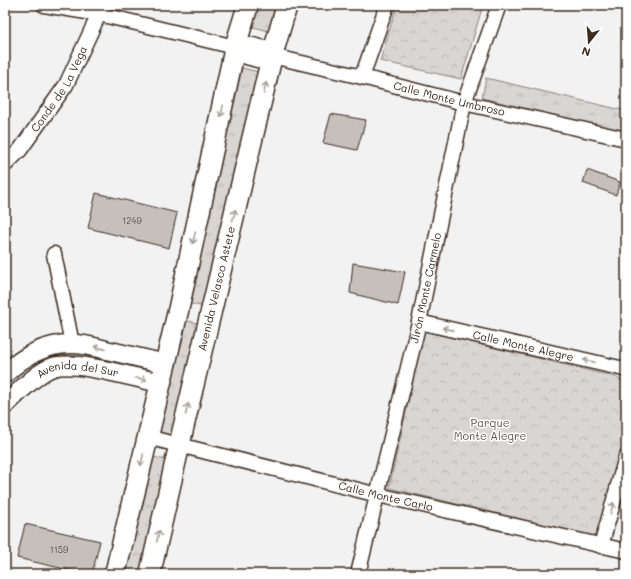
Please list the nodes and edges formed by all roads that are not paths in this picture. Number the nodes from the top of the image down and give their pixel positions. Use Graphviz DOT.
graph roads {
  1 [pos="44,5"];
  2 [pos="248,5"];
  3 [pos="287,5"];
  4 [pos="387,5"];
  5 [pos="499,5"];
  6 [pos="100,10"];
  7 [pos="236,47"];
  8 [pos="272,56"];
  9 [pos="362,77"];
  10 [pos="464,103"];
  11 [pos="626,139"];
  12 [pos="5,165"];
  13 [pos="54,254"];
  14 [pos="179,307"];
  15 [pos="210,315"];
  16 [pos="419,322"];
  17 [pos="72,344"];
  18 [pos="166,364"];
  19 [pos="626,371"];
  20 [pos="5,374"];
  21 [pos="161,383"];
  22 [pos="5,405"];
  23 [pos="147,438"];
  24 [pos="179,445"];
  25 [pos="626,457"];
  26 [pos="378,495"];
  27 [pos="601,546"];
  28 [pos="626,551"];
  29 [pos="116,574"];
  30 [pos="150,574"];
  31 [pos="358,574"];
  1 -- 6 [label="street, Calle Monte Umbroso"];
  2 -- 7 [label="main road"];
  3 -- 8 [label="main road, Avenida Velasco Astete"];
  4 -- 9 [label="street"];
  5 -- 10 [label="street, Jirón Monte Carmelo"];
  6 -- 7 [label="street, Calle Monte Umbroso"];
  6 -- 12 [label="street, Conde de La Vega"];
  7 -- 8 [label="street, Calle Monte Umbroso"];
  7 -- 14 [label="main road, one-way"];
  8 -- 9 [label="street, Calle Monte Umbroso"];
  15 -- 8 [label="main road, Avenida Velasco Astete, one-way"];
  9 -- 10 [label="street, Calle Monte Umbroso"];
  10 -- 11 [label="street, Calle Monte Umbroso"];
  10 -- 16 [label="street, Jirón Monte Carmelo"];
  13 -- 17 [label="street"];
  14 -- 15 [label="main road"];
  14 -- 18 [label="main road"];
  24 -- 15 [label="main road, Avenida Velasco Astete, one-way"];
  19 -- 16 [label="street, Calle Monte Alegre, one-way"];
  16 -- 26 [label="street, Jirón Monte Carmelo"];
  18 -- 17 [label="street, Avenida del Sur, one-way"];
  17 -- 20 [label="street, Avenida del Sur"];
  18 -- 21 [label="main road"];
  22 -- 21 [label="street, Avenida del Sur, one-way"];
  21 -- 23 [label="main road"];
  23 -- 24 [label="street, Calle Monte Carlo"];
  23 -- 29 [label="main road, one-way"];
  24 -- 26 [label="street, Calle Monte Carlo"];
  30 -- 24 [label="main road, Avenida Velasco Astete, one-way"];
  27 -- 25 [label="street, one-way"];
  26 -- 27 [label="street, Calle Monte Carlo"];
  26 -- 31 [label="street, Jirón Monte Carmelo"];
  27 -- 28 [label="street, Calle Monte Carlo"];
}
